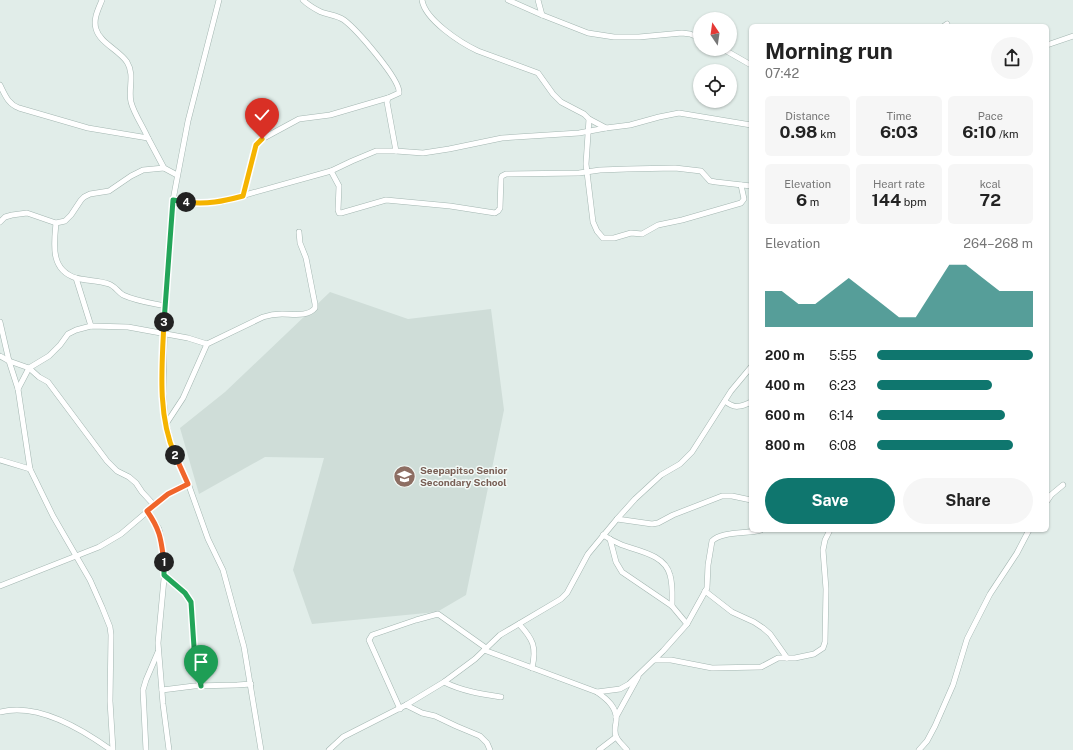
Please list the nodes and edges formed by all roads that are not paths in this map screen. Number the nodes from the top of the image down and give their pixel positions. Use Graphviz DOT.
graph roads {
  1 [pos="102,0"];
  2 [pos="219,0"];
  3 [pos="304,0"];
  4 [pos="422,0"];
  5 [pos="508,0"];
  6 [pos="538,0"];
  7 [pos="542,15"];
  8 [pos="693,35"];
  9 [pos="1073,36"];
  10 [pos="1049,44"];
  11 [pos="735,56"];
  12 [pos="749,64"];
  13 [pos="0,85"];
  14 [pos="388,98"];
  15 [pos="589,118"];
  16 [pos="749,124"];
  17 [pos="606,128"];
  18 [pos="589,131"];
  19 [pos="148,138"];
  20 [pos="396,150"];
  21 [pos="164,168"];
  22 [pos="331,171"];
  23 [pos="588,172"];
  24 [pos="177,175"];
  25 [pos="741,185"];
  26 [pos="749,186"];
  27 [pos="243,196"];
  28 [pos="173,200"];
  29 [pos="0,222"];
  30 [pos="56,223"];
  31 [pos="299,232"];
  32 [pos="76,278"];
  33 [pos="165,306"];
  34 [pos="0,322"];
  35 [pos="91,326"];
  36 [pos="164,334"];
  37 [pos="207,344"];
  38 [pos="0,356"];
  39 [pos="10,361"];
  40 [pos="29,368"];
  41 [pos="749,369"];
  42 [pos="18,389"];
  43 [pos="725,401"];
  44 [pos="749,403"];
  45 [pos="166,424"];
  46 [pos="0,460"];
  47 [pos="30,469"];
  48 [pos="188,484"];
  49 [pos="1064,485"];
  50 [pos="1049,498"];
  51 [pos="749,500"];
  52 [pos="154,505"];
  53 [pos="147,511"];
  54 [pos="617,518"];
  55 [pos="749,532"];
  56 [pos="829,532"];
  57 [pos="1028,532"];
  58 [pos="603,535"];
  59 [pos="610,539"];
  60 [pos="77,556"];
  61 [pos="164,575"];
  62 [pos="0,586"];
  63 [pos="705,592"];
  64 [pos="672,606"];
  65 [pos="519,624"];
  66 [pos="687,624"];
  67 [pos="485,649"];
  68 [pos="159,650"];
  69 [pos="787,658"];
  70 [pos="654,660"];
  71 [pos="532,668"];
  72 [pos="640,674"];
  73 [pos="444,682"];
  74 [pos="251,684"];
  75 [pos="201,686"];
  76 [pos="162,690"];
  77 [pos="597,692"];
  78 [pos="501,697"];
  79 [pos="406,705"];
  80 [pos="400,709"];
  81 [pos="0,712"];
  82 [pos="616,717"];
  83 [pos="616,737"];
  84 [pos="112,750"];
  85 [pos="146,750"];
  86 [pos="169,750"];
  87 [pos="261,750"];
  88 [pos="330,750"];
  89 [pos="490,750"];
  90 [pos="599,750"];
  91 [pos="627,750"];
  92 [pos="919,750"];
  1 -- 19 [label="street"];
  2 -- 24 [label="street"];
  3 -- 14 [label="street"];
  4 -- 15 [label="street"];
  5 -- 7 [label="street"];
  6 -- 7 [label="street"];
  7 -- 8 [label="street"];
  9 -- 10 [label="street"];
  11 -- 12 [label="street"];
  13 -- 19 [label="street"];
  14 -- 20 [label="street"];
  14 -- 27 [label="street"];
  15 -- 17 [label="street"];
  15 -- 18 [label="street"];
  16 -- 17 [label="street"];
  17 -- 18 [label="street"];
  18 -- 20 [label="street"];
  18 -- 23 [label="street"];
  19 -- 21 [label="street"];
  20 -- 22 [label="street"];
  21 -- 24 [label="street"];
  21 -- 30 [label="street"];
  22 -- 23 [label="street"];
  22 -- 27 [label="street"];
  23 -- 25 [label="street"];
  23 -- 25 [label="street"];
  24 -- 28 [label="street"];
  25 -- 26 [label="street"];
  27 -- 28 [label="street"];
  28 -- 33 [label="street"];
  29 -- 30 [label="street"];
  30 -- 32 [label="street"];
  31 -- 37 [label="street"];
  32 -- 33 [label="street"];
  32 -- 35 [label="street"];
  33 -- 36 [label="street"];
  34 -- 39 [label="street"];
  35 -- 36 [label="street"];
  35 -- 40 [label="street"];
  36 -- 37 [label="street"];
  36 -- 45 [label="street"];
  37 -- 45 [label="street"];
  38 -- 39 [label="street"];
  39 -- 40 [label="street"];
  39 -- 42 [label="street"];
  40 -- 42 [label="street"];
  40 -- 52 [label="street"];
  41 -- 43 [label="street"];
  42 -- 47 [label="street"];
  43 -- 44 [label="street"];
  43 -- 54 [label="street"];
  45 -- 48 [label="street"];
  46 -- 47 [label="street"];
  47 -- 60 [label="street"];
  48 -- 52 [label="street"];
  48 -- 74 [label="street"];
  49 -- 50 [label="street"];
  51 -- 54 [label="street"];
  52 -- 53 [label="street"];
  53 -- 60 [label="street"];
  53 -- 61 [label="street"];
  54 -- 58 [label="street"];
  55 -- 63 [label="street"];
  56 -- 69 [label="street"];
  57 -- 92 [label="street"];
  58 -- 59 [label="street"];
  58 -- 65 [label="street"];
  59 -- 64 [label="street"];
  59 -- 64 [label="street"];
  60 -- 62 [label="street"];
  60 -- 84 [label="street"];
  61 -- 68 [label="street"];
  61 -- 75 [label="street"];
  63 -- 66 [label="street"];
  63 -- 69 [label="street"];
  64 -- 66 [label="street"];
  65 -- 67 [label="street"];
  65 -- 71 [label="street"];
  66 -- 70 [label="street"];
  67 -- 71 [label="street"];
  67 -- 73 [label="street"];
  67 -- 80 [label="street"];
  68 -- 76 [label="street"];
  68 -- 85 [label="street"];
  69 -- 70 [label="street"];
  70 -- 72 [label="street"];
  71 -- 77 [label="street"];
  72 -- 77 [label="street"];
  72 -- 82 [label="street"];
  73 -- 78 [label="street"];
  73 -- 79 [label="street"];
  74 -- 75 [label="street"];
  74 -- 87 [label="street"];
  75 -- 76 [label="street"];
  76 -- 86 [label="street"];
  77 -- 82 [label="street"];
  79 -- 80 [label="street"];
  79 -- 89 [label="street"];
  80 -- 88 [label="street"];
  81 -- 84 [label="street"];
  82 -- 83 [label="street"];
  83 -- 90 [label="street"];
  83 -- 91 [label="street"];
}
